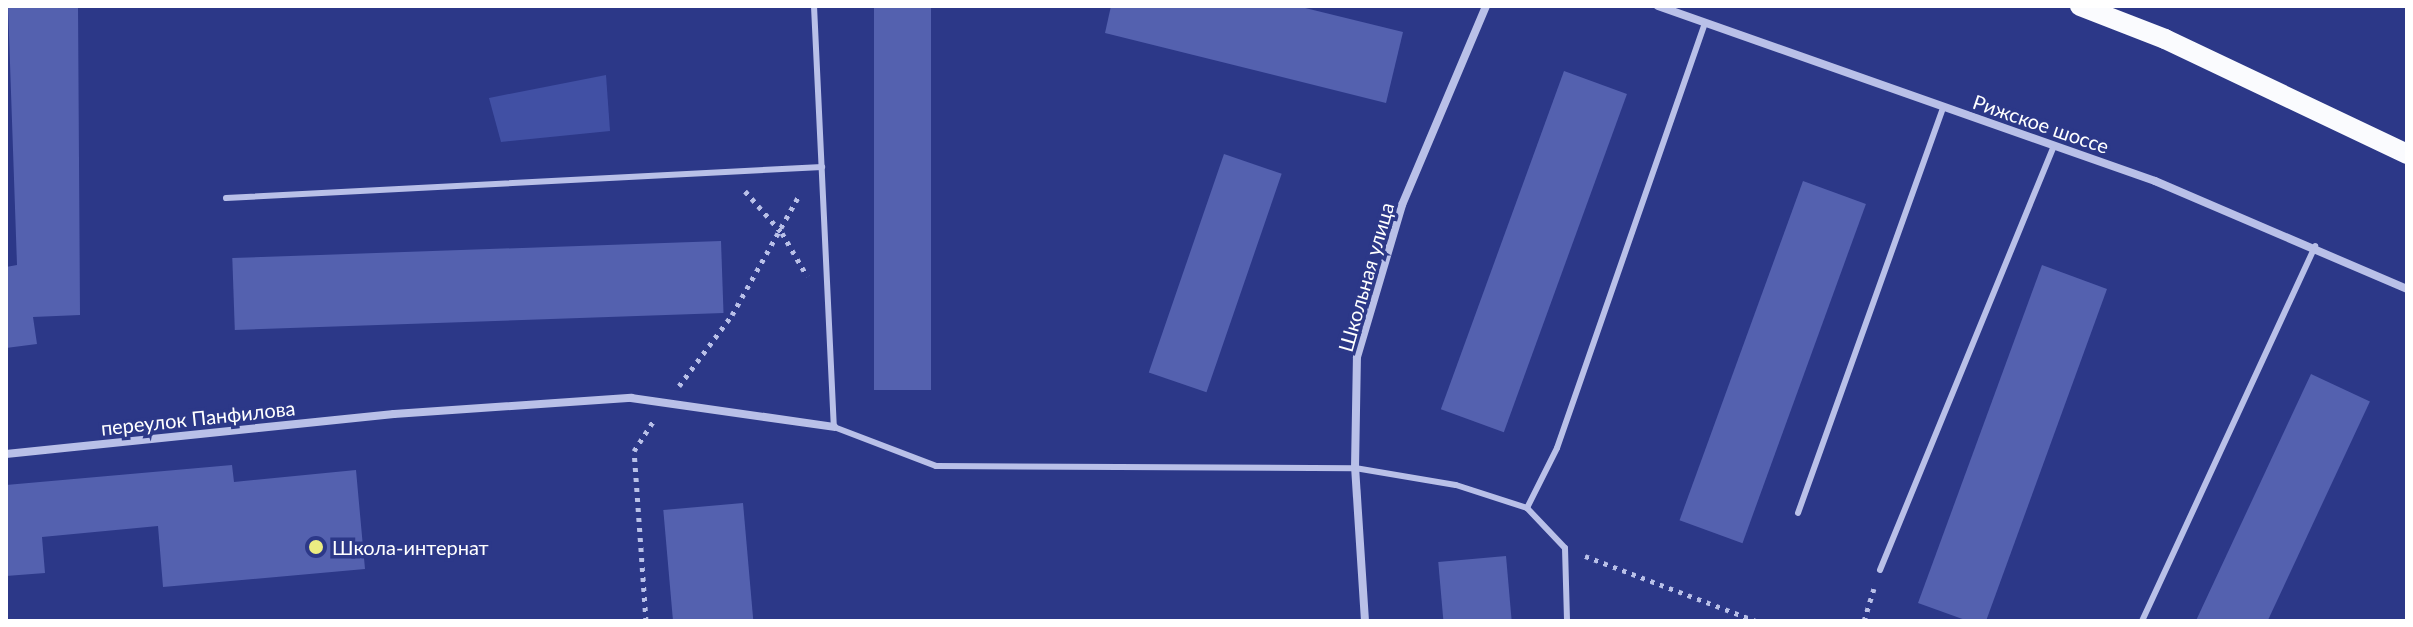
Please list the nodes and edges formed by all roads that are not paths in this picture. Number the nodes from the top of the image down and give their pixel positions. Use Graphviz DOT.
graph roads {
  1 [pos="814,6"];
  2 [pos="1486,6"];
  3 [pos="1658,6"];
  4 [pos="2080,6"];
  5 [pos="1705,23"];
  6 [pos="1943,107"];
  7 [pos="2054,146"];
  8 [pos="2407,154"];
  9 [pos="822,167"];
  10 [pos="226,198"];
  11 [pos="2315,246"];
  12 [pos="2407,289"];
  13 [pos="834,427"];
  14 [pos="6,454"];
  15 [pos="1355,468"];
  16 [pos="1527,508"];
  17 [pos="1798,513"];
  18 [pos="1880,570"];
  19 [pos="1365,621"];
  20 [pos="1567,621"];
  21 [pos="2142,621"];
  1 -- 9 [label="lane"];
  2 -- 15 [label="street, Школьная улица"];
  3 -- 5 [label="street, Рижское шоссе"];
  4 -- 8 [label="main road"];
  5 -- 6 [label="street, Рижское шоссе"];
  5 -- 16 [label="lane"];
  6 -- 7 [label="street, Рижское шоссе"];
  6 -- 17 [label="lane"];
  7 -- 11 [label="street, Рижское шоссе"];
  7 -- 18 [label="lane"];
  9 -- 10 [label="lane"];
  9 -- 13 [label="lane"];
  11 -- 12 [label="street, Рижское шоссе"];
  11 -- 21 [label="lane"];
  13 -- 14 [label="street, переулок Панфилова"];
  13 -- 15 [label="lane"];
  15 -- 16 [label="lane"];
  15 -- 19 [label="street, Школьная улица"];
  16 -- 20 [label="lane"];
}
